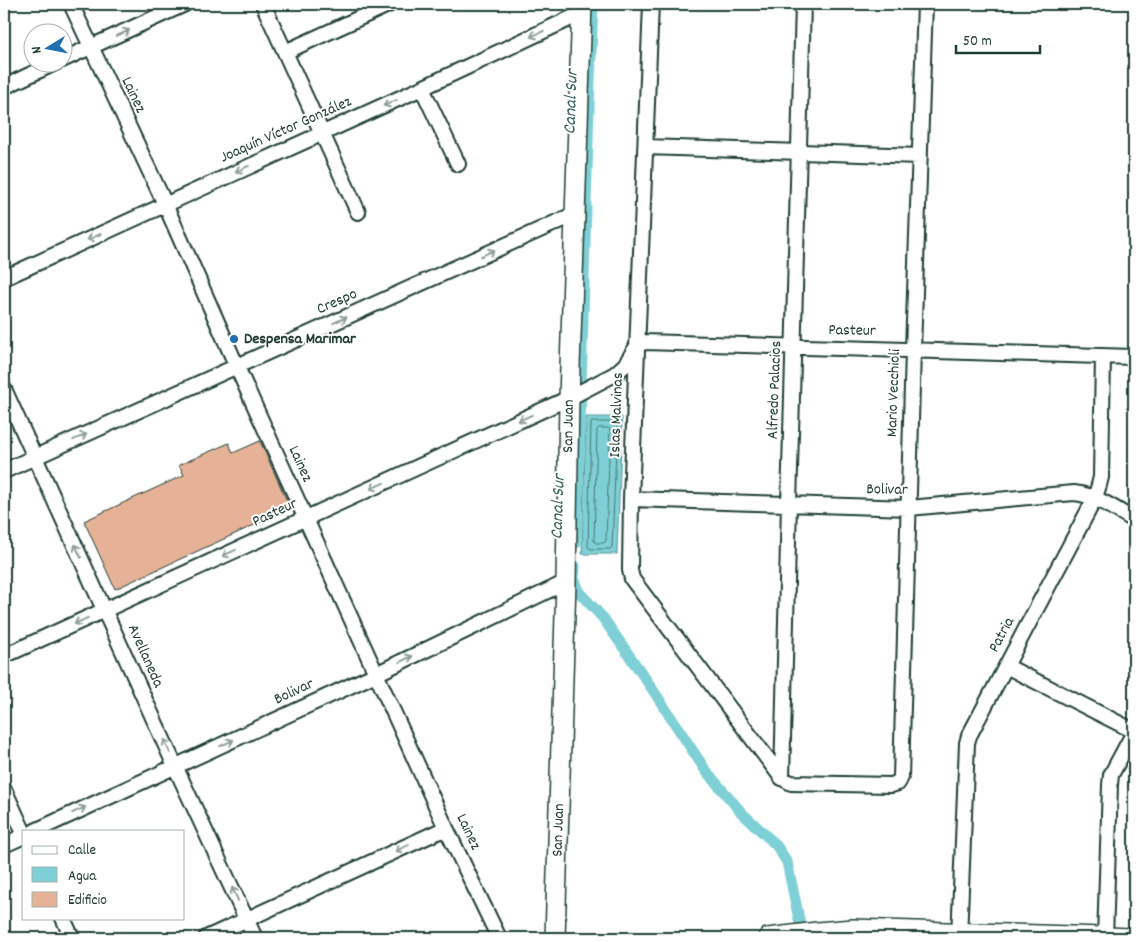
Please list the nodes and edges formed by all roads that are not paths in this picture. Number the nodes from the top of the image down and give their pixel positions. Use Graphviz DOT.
graph roads {
  1 [pos="72,4"];
  2 [pos="185,4"];
  3 [pos="263,4"];
  4 [pos="390,4"];
  5 [pos="650,4"];
  6 [pos="803,4"];
  7 [pos="925,4"];
  8 [pos="582,8"];
  9 [pos="91,47"];
  10 [pos="285,52"];
  11 [pos="72,56"];
  12 [pos="36,72"];
  13 [pos="4,87"];
  14 [pos="422,88"];
  15 [pos="323,133"];
  16 [pos="646,147"];
  17 [pos="799,152"];
  18 [pos="920,156"];
  19 [pos="458,164"];
  20 [pos="165,204"];
  21 [pos="358,212"];
  22 [pos="575,214"];
  23 [pos="4,278"];
  24 [pos="637,346"];
  25 [pos="794,348"];
  26 [pos="913,350"];
  27 [pos="1103,356"];
  28 [pos="1134,357"];
  29 [pos="237,367"];
  30 [pos="611,377"];
  31 [pos="636,385"];
  32 [pos="4,389"];
  33 [pos="569,398"];
  34 [pos="35,457"];
  35 [pos="4,471"];
  36 [pos="1095,498"];
  37 [pos="631,499"];
  38 [pos="789,504"];
  39 [pos="909,508"];
  40 [pos="306,518"];
  41 [pos="1134,520"];
  42 [pos="566,582"];
  43 [pos="105,610"];
  44 [pos="4,656"];
  45 [pos="1006,666"];
  46 [pos="376,674"];
  47 [pos="1134,732"];
  48 [pos="176,766"];
  49 [pos="782,778"];
  50 [pos="4,789"];
  51 [pos="446,828"];
  52 [pos="22,830"];
  53 [pos="37,830"];
  54 [pos="22,835"];
  55 [pos="4,845"];
  56 [pos="63,920"];
  57 [pos="246,920"];
  58 [pos="817,932"];
  59 [pos="959,936"];
  60 [pos="780,937"];
  61 [pos="72,938"];
  62 [pos="206,938"];
  63 [pos="255,938"];
  64 [pos="499,938"];
  65 [pos="555,938"];
  66 [pos="838,938"];
  67 [pos="1105,938"];
  68 [pos="1134,938"];
  1 -- 9 [label="street, Lainez"];
  9 -- 2 [label="street, one-way"];
  3 -- 10 [label="street"];
  4 -- 10 [label="street"];
  5 -- 16 [label="street, Islas Malvinas"];
  6 -- 17 [label="street, Alfredo Palacios"];
  7 -- 18 [label="street, Mario Vecchioli"];
  8 -- 14 [label="street, Joaquín Víctor González, one-way"];
  8 -- 22 [label="street, San Juan"];
  9 -- 11 [label="street"];
  9 -- 20 [label="street, Lainez"];
  10 -- 15 [label="street"];
  12 -- 13 [label="street"];
  14 -- 15 [label="street, Joaquín Víctor González, one-way"];
  14 -- 19 [label="street"];
  15 -- 20 [label="street, Joaquín Víctor González, one-way"];
  15 -- 21 [label="street"];
  16 -- 17 [label="street"];
  16 -- 24 [label="street, Islas Malvinas"];
  17 -- 18 [label="street"];
  17 -- 25 [label="street, Alfredo Palacios"];
  18 -- 26 [label="street, Mario Vecchioli"];
  20 -- 23 [label="street, Joaquín Víctor González, one-way"];
  20 -- 29 [label="street, Lainez"];
  29 -- 22 [label="street, Crespo, one-way"];
  22 -- 33 [label="street, San Juan"];
  24 -- 25 [label="street, Pasteur"];
  24 -- 30 [label="street, Pasteur"];
  24 -- 31 [label="street, Islas Malvinas"];
  25 -- 26 [label="street, Pasteur"];
  25 -- 38 [label="street, Alfredo Palacios"];
  26 -- 27 [label="street, Pasteur"];
  26 -- 39 [label="street, Mario Vecchioli"];
  27 -- 28 [label="street, Pasteur"];
  27 -- 36 [label="street, Patria"];
  34 -- 29 [label="street, Crespo, one-way"];
  29 -- 40 [label="street, Lainez"];
  30 -- 31 [label="street"];
  30 -- 33 [label="street, Pasteur"];
  31 -- 37 [label="street, Islas Malvinas"];
  32 -- 34 [label="street, Avellaneda"];
  33 -- 40 [label="street, Pasteur, one-way"];
  33 -- 42 [label="street, San Juan"];
  34 -- 35 [label="street, Crespo"];
  43 -- 34 [label="street, Avellaneda, one-way"];
  36 -- 39 [label="street, Bolivar"];
  36 -- 41 [label="street, Bolivar"];
  36 -- 45 [label="street, Patria"];
  37 -- 38 [label="street, Bolivar"];
  37 -- 49 [label="street, Islas Malvinas"];
  38 -- 39 [label="street, Bolivar"];
  38 -- 49 [label="street, Alfredo Palacios"];
  39 -- 49 [label="street, Mario Vecchioli"];
  40 -- 43 [label="street, Pasteur, one-way"];
  40 -- 46 [label="street, Lainez"];
  46 -- 42 [label="street, Bolivar, one-way"];
  42 -- 65 [label="street, San Juan"];
  43 -- 44 [label="street, Pasteur, one-way"];
  48 -- 43 [label="street, Avellaneda, one-way"];
  45 -- 47 [label="street"];
  45 -- 59 [label="street, Patria"];
  48 -- 46 [label="street, Bolivar, one-way"];
  46 -- 51 [label="street, Lainez"];
  47 -- 67 [label="street"];
  53 -- 48 [label="street, Bolivar, one-way"];
  57 -- 48 [label="street, Avellaneda, one-way"];
  50 -- 52 [label="street"];
  51 -- 57 [label="street, one-way"];
  51 -- 64 [label="street, Lainez"];
  54 -- 55 [label="street"];
  56 -- 61 [label="street"];
  57 -- 62 [label="street"];
  57 -- 63 [label="street, Avellaneda"];
  58 -- 59 [label="street"];
  58 -- 60 [label="street"];
  58 -- 66 [label="street"];
  59 -- 67 [label="street"];
  67 -- 68 [label="street"];
}
